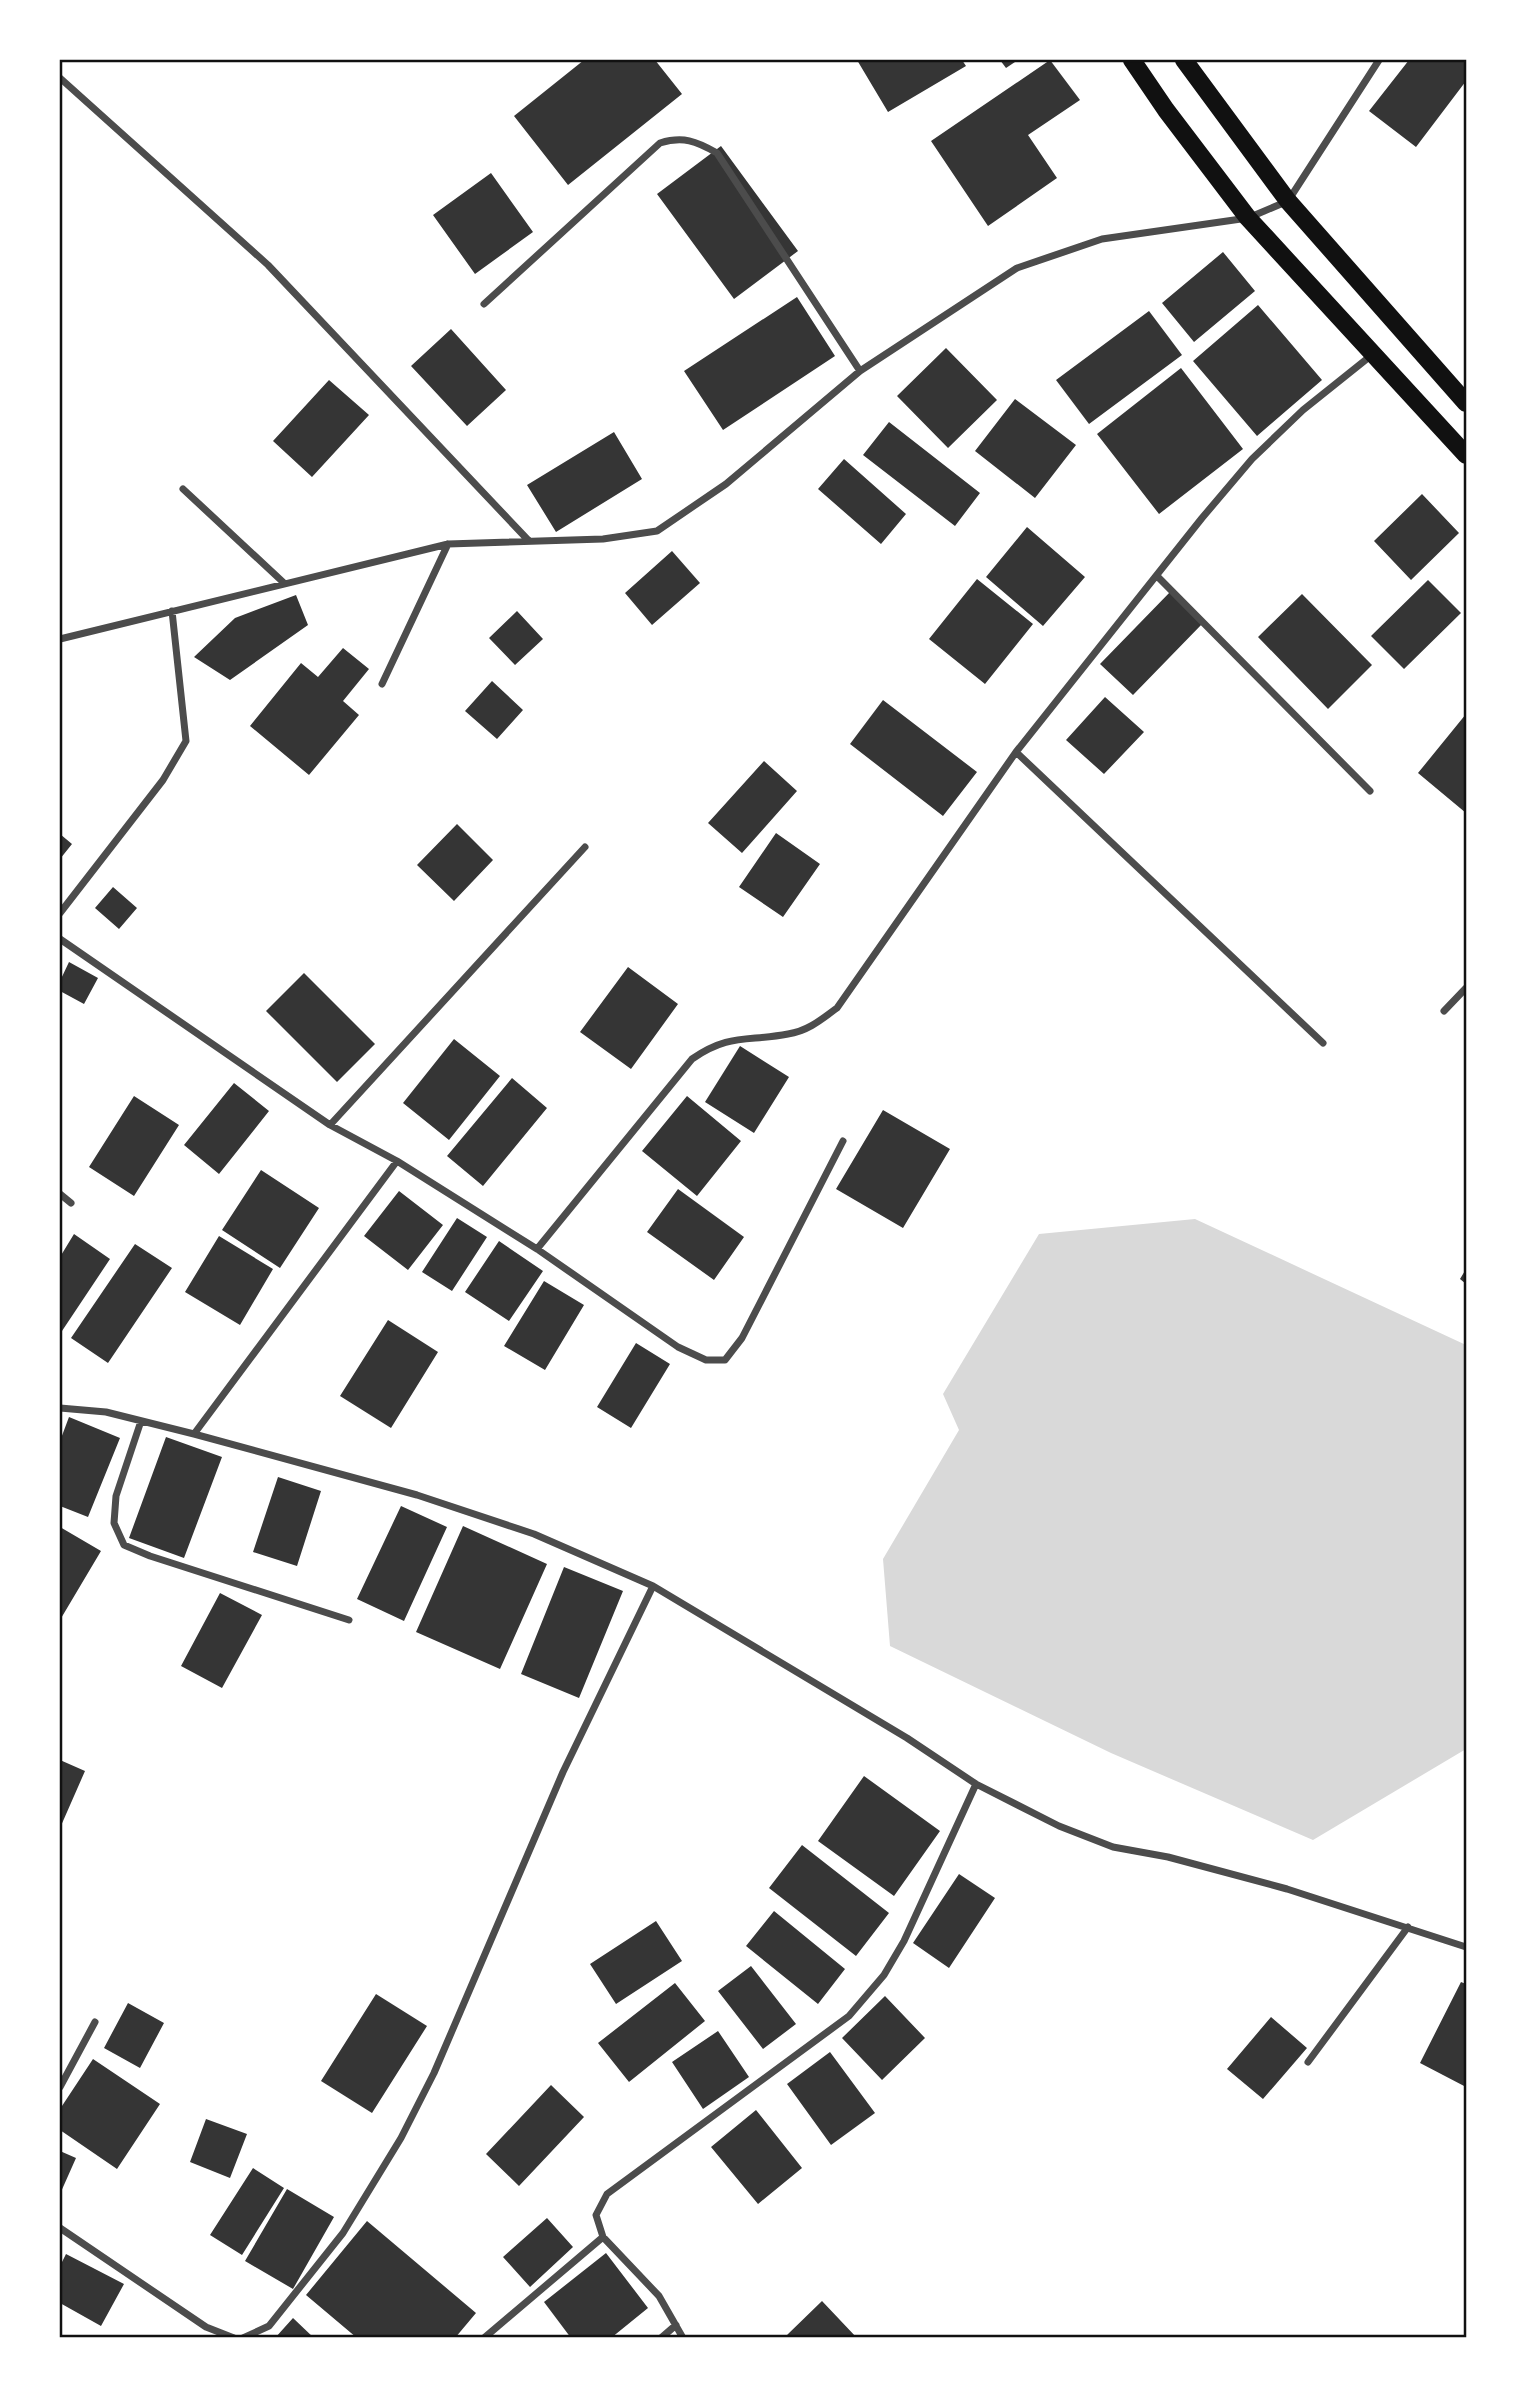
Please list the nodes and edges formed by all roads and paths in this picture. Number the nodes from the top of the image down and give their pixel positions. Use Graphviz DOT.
graph roads {
  1 [pos="1132,60"];
  2 [pos="1184,60"];
  3 [pos="1379,60"];
  4 [pos="60,78"];
  5 [pos="1288,201"];
  6 [pos="1248,218"];
  7 [pos="484,304"];
  8 [pos="1373,353"];
  9 [pos="860,371"];
  10 [pos="1466,403"];
  11 [pos="1466,455"];
  12 [pos="183,489"];
  13 [pos="529,541"];
  14 [pos="448,544"];
  15 [pos="1158,577"];
  16 [pos="284,583"];
  17 [pos="172,611"];
  18 [pos="60,639"];
  19 [pos="382,684"];
  20 [pos="1016,752"];
  21 [pos="1370,791"];
  22 [pos="585,847"];
  23 [pos="60,913"];
  24 [pos="60,939"];
  25 [pos="1466,988"];
  26 [pos="1444,1011"];
  27 [pos="1323,1043"];
  28 [pos="330,1125"];
  29 [pos="844,1141"];
  30 [pos="397,1161"];
  31 [pos="60,1194"];
  32 [pos="71,1203"];
  33 [pos="537,1249"];
  34 [pos="60,1408"];
  35 [pos="141,1421"];
  36 [pos="194,1434"];
  37 [pos="653,1586"];
  38 [pos="349,1620"];
  39 [pos="976,1784"];
  40 [pos="1408,1927"];
  41 [pos="1466,1947"];
  42 [pos="95,2022"];
  43 [pos="1308,2062"];
  44 [pos="60,2087"];
  45 [pos="60,2228"];
  46 [pos="603,2236"];
  47 [pos="676,2325"];
  48 [pos="234,2337"];
  49 [pos="243,2337"];
  50 [pos="484,2337"];
  51 [pos="661,2337"];
  52 [pos="683,2337"];
  1 -- 6 [label="main road"];
  2 -- 5 [label="main road"];
  3 -- 5 [label="street"];
  4 -- 13 [label="street"];
  5 -- 6 [label="street"];
  5 -- 10 [label="main road"];
  6 -- 8 [label="main road"];
  6 -- 9 [label="street"];
  7 -- 9 [label="street"];
  8 -- 11 [label="main road"];
  8 -- 15 [label="street"];
  9 -- 13 [label="street"];
  12 -- 16 [label="street"];
  13 -- 14 [label="street"];
  14 -- 16 [label="street"];
  14 -- 19 [label="street"];
  15 -- 20 [label="street"];
  15 -- 21 [label="street"];
  16 -- 17 [label="street"];
  17 -- 18 [label="street"];
  17 -- 23 [label="street"];
  20 -- 27 [label="street"];
  20 -- 33 [label="street"];
  22 -- 28 [label="street"];
  24 -- 28 [label="street"];
  25 -- 26 [label="street"];
  28 -- 30 [label="street"];
  29 -- 33 [label="street"];
  30 -- 33 [label="street"];
  30 -- 36 [label="street"];
  31 -- 32 [label="street"];
  34 -- 35 [label="street"];
  35 -- 36 [label="street"];
  35 -- 38 [label="street"];
  36 -- 37 [label="street"];
  37 -- 39 [label="street"];
  37 -- 49 [label="street"];
  39 -- 40 [label="street"];
  39 -- 46 [label="street"];
  40 -- 41 [label="street"];
  40 -- 43 [label="street"];
  42 -- 44 [label="street"];
  45 -- 48 [label="street"];
  46 -- 47 [label="street"];
  46 -- 50 [label="street"];
  47 -- 51 [label="street"];
  47 -- 52 [label="street"];
}
